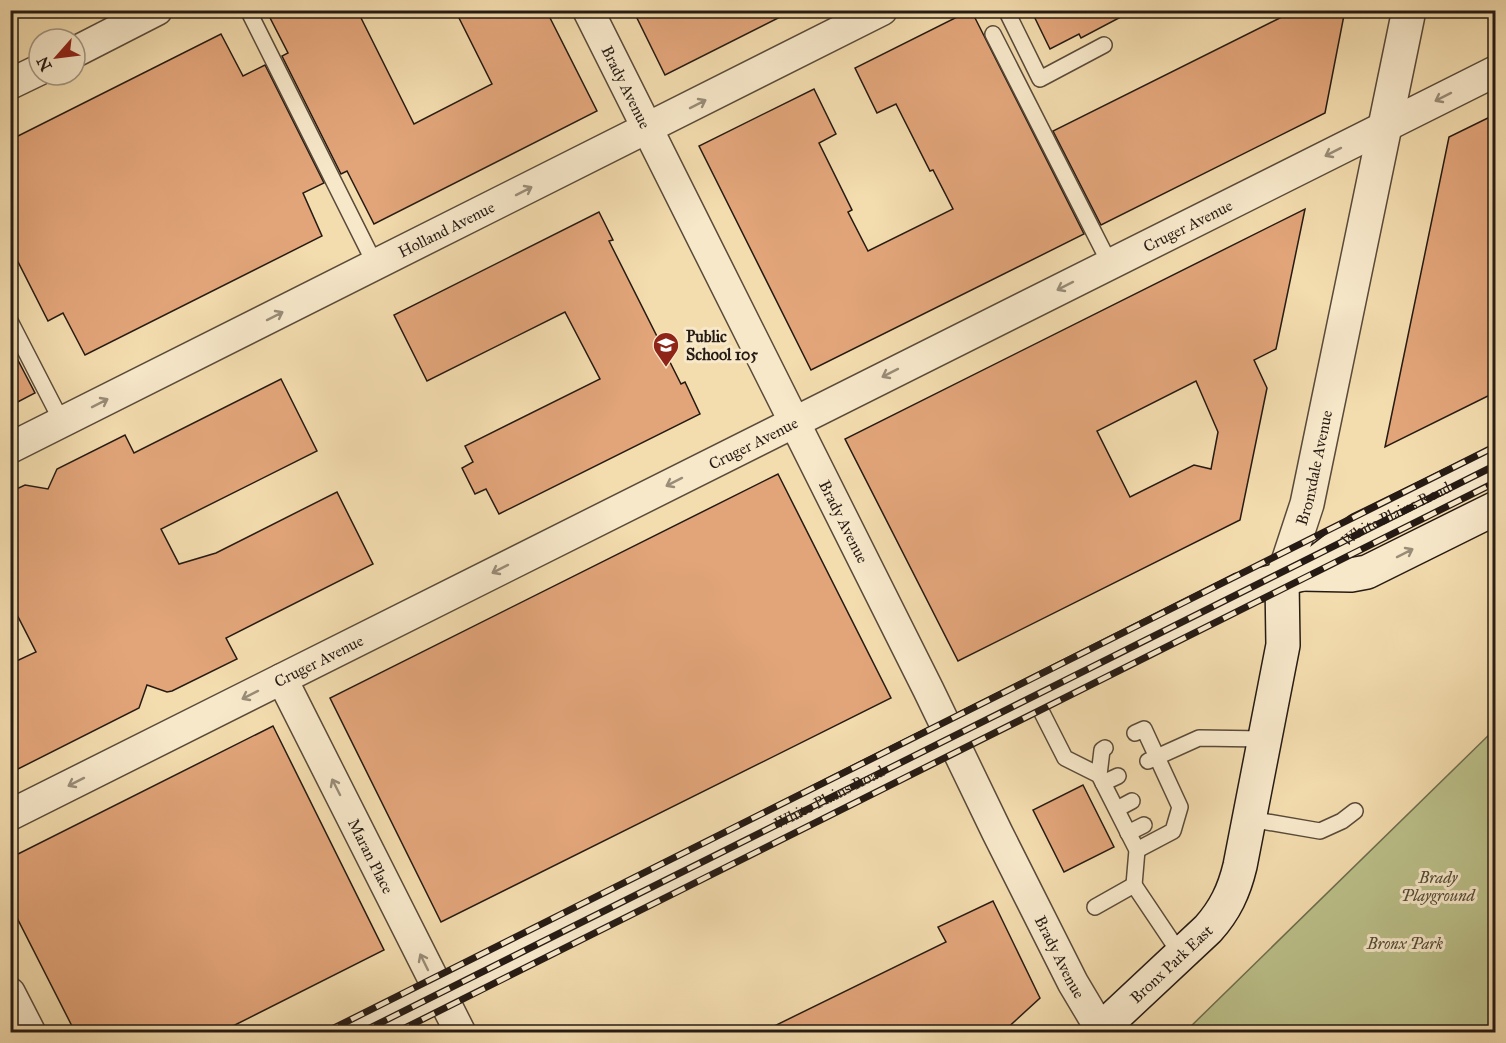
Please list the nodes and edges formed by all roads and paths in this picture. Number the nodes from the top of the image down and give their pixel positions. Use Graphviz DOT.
graph roads {
  1 [pos="157,10"];
  2 [pos="248,10"];
  3 [pos="588,10"];
  4 [pos="882,10"];
  5 [pos="1006,10"];
  6 [pos="1409,10"];
  7 [pos="993,34"];
  8 [pos="1104,45"];
  9 [pos="87,46"];
  10 [pos="1496,71"];
  11 [pos="27,76"];
  12 [pos="10,84"];
  13 [pos="1385,126"];
  14 [pos="647,130"];
  15 [pos="1110,264"];
  16 [pos="376,266"];
  17 [pos="10,321"];
  18 [pos="62,422"];
  19 [pos="793,422"];
  20 [pos="10,448"];
  21 [pos="1496,463"];
  22 [pos="1496,508"];
  23 [pos="1292,577"];
  24 [pos="282,679"];
  25 [pos="1034,695"];
  26 [pos="1135,733"];
  27 [pos="951,736"];
  28 [pos="1264,739"];
  29 [pos="1106,748"];
  30 [pos="1153,759"];
  31 [pos="1119,776"];
  32 [pos="1101,779"];
  33 [pos="1132,801"];
  34 [pos="1117,809"];
  35 [pos="1355,811"];
  36 [pos="10,815"];
  37 [pos="1250,819"];
  38 [pos="1144,825"];
  39 [pos="1128,833"];
  40 [pos="1137,850"];
  41 [pos="1134,885"];
  42 [pos="1095,907"];
  43 [pos="1217,920"];
  44 [pos="1181,956"];
  45 [pos="10,993"];
  46 [pos="440,993"];
  47 [pos="1100,1031"];
  48 [pos="30,1032"];
  49 [pos="361,1032"];
  50 [pos="460,1032"];
  1 -- 9 [label="street"];
  2 -- 16 [label="lane"];
  3 -- 14 [label="street, Brady Avenue"];
  14 -- 4 [label="street, Holland Avenue, one-way"];
  5 -- 8 [label="lane"];
  6 -- 13 [label="main road, Bronxdale Avenue"];
  7 -- 15 [label="lane"];
  10 -- 13 [label="street, Cruger Avenue, one-way"];
  11 -- 12 [label="street"];
  13 -- 15 [label="street, Cruger Avenue, one-way"];
  13 -- 23 [label="main road, Bronxdale Avenue"];
  16 -- 14 [label="street, Holland Avenue, one-way"];
  14 -- 19 [label="street, Brady Avenue"];
  15 -- 19 [label="street, Cruger Avenue, one-way"];
  18 -- 16 [label="street, Holland Avenue, one-way"];
  17 -- 18 [label="lane"];
  18 -- 20 [label="street, Holland Avenue"];
  19 -- 24 [label="street, Cruger Avenue, one-way"];
  19 -- 27 [label="street, Brady Avenue"];
  21 -- 23 [label="main road, White Plains Road"];
  23 -- 22 [label="main road, White Plains Road, one-way"];
  23 -- 25 [label="main road, White Plains Road"];
  23 -- 28 [label="main road, Bronxdale Avenue"];
  24 -- 36 [label="street, Cruger Avenue, one-way"];
  46 -- 24 [label="street, Maran Place, one-way"];
  25 -- 27 [label="main road, White Plains Road"];
  25 -- 32 [label="lane"];
  26 -- 30 [label="lane"];
  27 -- 46 [label="main road, White Plains Road"];
  27 -- 47 [label="street, Brady Avenue"];
  28 -- 30 [label="lane"];
  28 -- 37 [label="main road, Bronxdale Avenue"];
  29 -- 32 [label="lane"];
  30 -- 40 [label="lane"];
  31 -- 32 [label="lane"];
  32 -- 34 [label="lane"];
  33 -- 34 [label="lane"];
  34 -- 39 [label="lane"];
  35 -- 37 [label="lane"];
  37 -- 43 [label="main road, Bronxdale Avenue"];
  38 -- 39 [label="lane"];
  39 -- 40 [label="lane"];
  40 -- 41 [label="lane"];
  41 -- 42 [label="lane"];
  41 -- 44 [label="lane"];
  43 -- 44 [label="main road, Bronx Park East"];
  44 -- 47 [label="main road, Bronx Park East"];
  45 -- 48 [label="street"];
  46 -- 49 [label="main road, White Plains Road"];
  46 -- 50 [label="street, Maran Place"];
}
